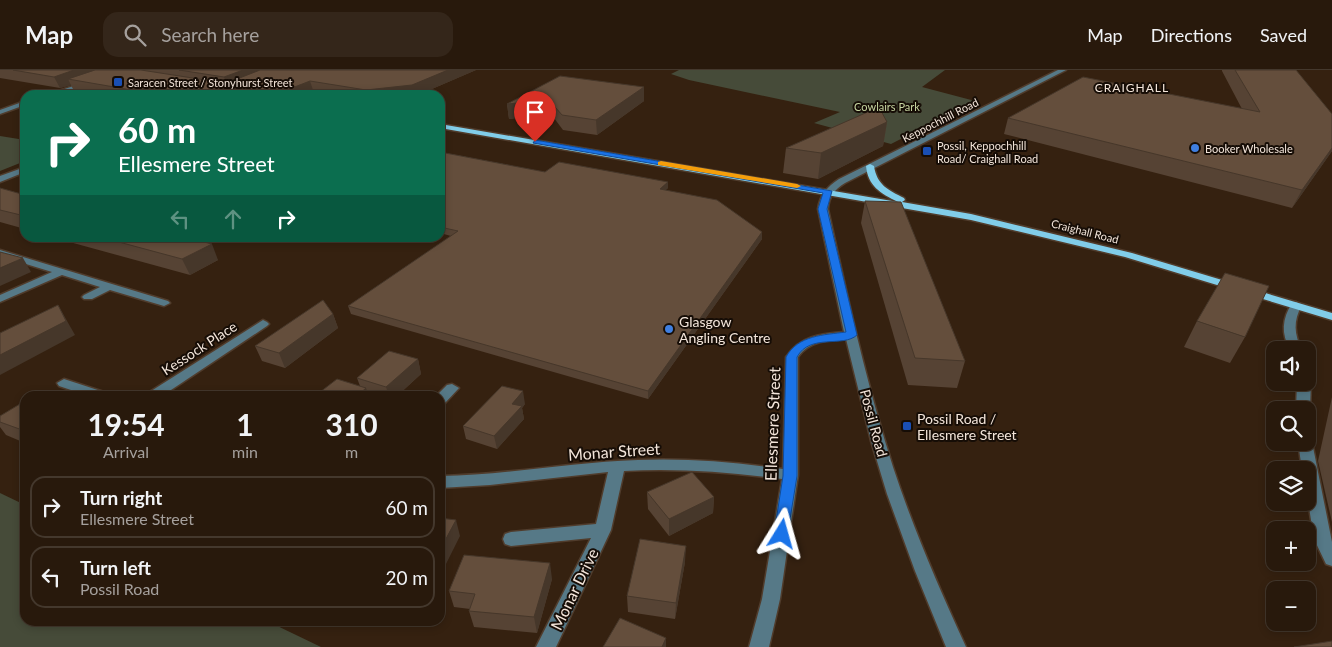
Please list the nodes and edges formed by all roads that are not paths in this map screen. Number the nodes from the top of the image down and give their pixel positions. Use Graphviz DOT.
graph roads {
  1 [pos="1062,70"];
  2 [pos="96,80"];
  3 [pos="65,90"];
  4 [pos="20,106"];
  5 [pos="0,112"];
  6 [pos="445,127"];
  7 [pos="870,166"];
  8 [pos="20,171"];
  9 [pos="0,179"];
  10 [pos="828,191"];
  11 [pos="913,206"];
  12 [pos="0,254"];
  13 [pos="61,272"];
  14 [pos="108,287"];
  15 [pos="88,297"];
  16 [pos="0,299"];
  17 [pos="164,303"];
  18 [pos="1296,305"];
  19 [pos="1332,317"];
  20 [pos="263,324"];
  21 [pos="852,335"];
  22 [pos="1292,341"];
  23 [pos="64,383"];
  24 [pos="452,388"];
  25 [pos="87,391"];
  26 [pos="161,391"];
  27 [pos="445,395"];
  28 [pos="1307,451"];
  29 [pos="617,467"];
  30 [pos="790,476"];
  31 [pos="445,482"];
  32 [pos="603,530"];
  33 [pos="511,539"];
  34 [pos="1332,559"];
  35 [pos="546,647"];
  36 [pos="759,647"];
  37 [pos="956,647"];
  1 -- 7 [label="street, Keppochhill Road"];
  2 -- 3 [label="street"];
  4 -- 5 [label="street"];
  6 -- 10 [label="main road, Craighall Road"];
  7 -- 10 [label="street, Keppochhill Road"];
  7 -- 11 [label="main road"];
  8 -- 9 [label="street"];
  10 -- 11 [label="main road, Craighall Road"];
  10 -- 21 [label="street, Possil Road"];
  11 -- 18 [label="main road, Craighall Road"];
  12 -- 13 [label="street"];
  13 -- 14 [label="street"];
  13 -- 16 [label="street"];
  14 -- 15 [label="street"];
  14 -- 17 [label="street"];
  18 -- 19 [label="main road, Craighall Road"];
  18 -- 22 [label="street"];
  20 -- 26 [label="street, Kessock Place"];
  21 -- 30 [label="street, Ellesmere Street"];
  21 -- 37 [label="street, Possil Road"];
  23 -- 25 [label="street"];
  24 -- 27 [label="street"];
  28 -- 34 [label="street"];
  29 -- 30 [label="street, Monar Street"];
  29 -- 31 [label="street, Monar Street"];
  29 -- 32 [label="street, Monar Drive"];
  30 -- 36 [label="street, Ellesmere Street"];
  32 -- 33 [label="street, Monar Drive"];
  32 -- 35 [label="street, Monar Drive"];
}
